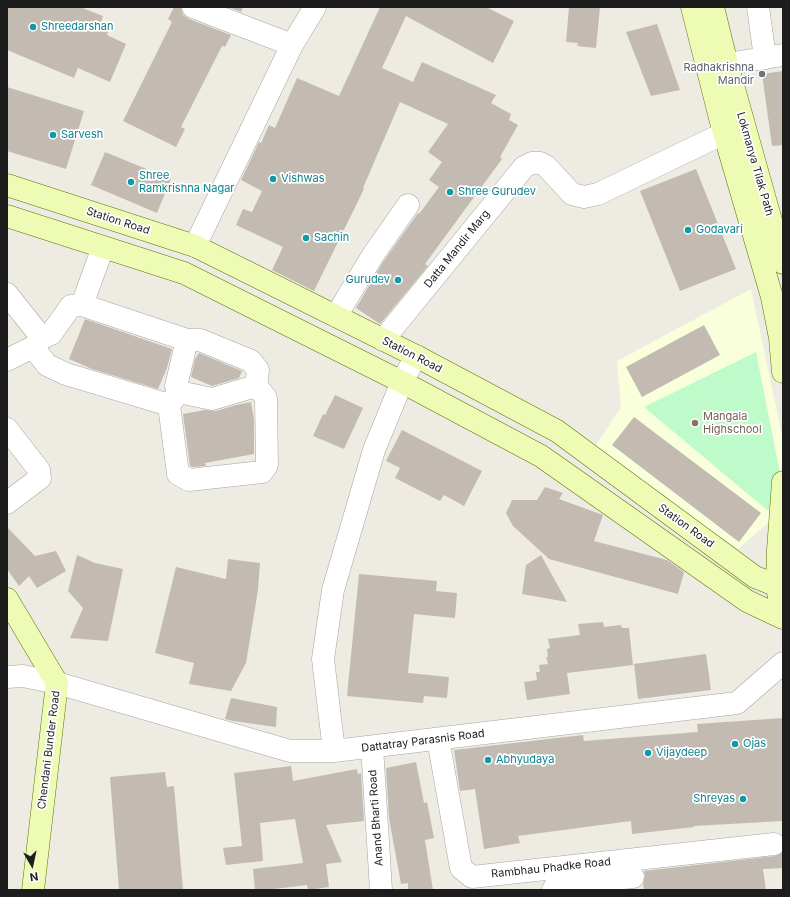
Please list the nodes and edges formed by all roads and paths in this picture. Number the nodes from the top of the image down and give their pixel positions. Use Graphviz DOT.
graph roads {
  1 [pos="193,7"];
  2 [pos="314,7"];
  3 [pos="692,7"];
  4 [pos="713,7"];
  5 [pos="758,7"];
  6 [pos="292,45"];
  7 [pos="774,56"];
  8 [pos="717,67"];
  9 [pos="744,123"];
  10 [pos="724,132"];
  11 [pos="7,185"];
  12 [pos="408,205"];
  13 [pos="7,216"];
  14 [pos="760,219"];
  15 [pos="195,246"];
  16 [pos="103,247"];
  17 [pos="783,264"];
  18 [pos="7,294"];
  19 [pos="82,305"];
  20 [pos="336,316"];
  21 [pos="188,340"];
  22 [pos="383,340"];
  23 [pos="37,342"];
  24 [pos="416,356"];
  25 [pos="7,360"];
  26 [pos="783,372"];
  27 [pos="402,382"];
  28 [pos="256,388"];
  29 [pos="174,398"];
  30 [pos="7,429"];
  31 [pos="783,482"];
  32 [pos="7,503"];
  33 [pos="780,587"];
  34 [pos="7,599"];
  35 [pos="782,618"];
  36 [pos="13,620"];
  37 [pos="783,663"];
  38 [pos="7,677"];
  39 [pos="57,683"];
  40 [pos="438,739"];
  41 [pos="372,747"];
  42 [pos="334,751"];
  43 [pos="774,844"];
  44 [pos="589,873"];
  45 [pos="633,875"];
  46 [pos="33,890"];
  47 [pos="381,890"];
  48 [pos="553,890"];
  1 -- 6 [label="street"];
  2 -- 6 [label="street"];
  3 -- 8 [label="main road"];
  4 -- 8 [label="main road"];
  5 -- 7 [label="street"];
  6 -- 15 [label="street"];
  7 -- 8 [label="street"];
  8 -- 9 [label="main road, Lokmanya Tilak Path"];
  8 -- 10 [label="main road"];
  9 -- 10 [label="street, Datta Mandir Marg"];
  9 -- 14 [label="main road, Lokmanya Tilak Path"];
  10 -- 14 [label="main road"];
  10 -- 22 [label="street, Datta Mandir Marg"];
  11 -- 15 [label="main road, Station Road"];
  12 -- 20 [label="street"];
  13 -- 16 [label="main road"];
  14 -- 17 [label="main road, Lokmanya Tilak Path"];
  14 -- 26 [label="main road"];
  15 -- 20 [label="main road, Station Road"];
  16 -- 19 [label="street"];
  16 -- 27 [label="main road"];
  18 -- 23 [label="street"];
  19 -- 21 [label="street"];
  19 -- 23 [label="street"];
  20 -- 22 [label="main road, Station Road"];
  21 -- 28 [label="street"];
  21 -- 29 [label="street"];
  22 -- 24 [label="main road, Station Road"];
  23 -- 25 [label="street"];
  23 -- 29 [label="street"];
  24 -- 27 [label="street"];
  24 -- 33 [label="main road, Station Road"];
  27 -- 35 [label="main road"];
  27 -- 42 [label="street"];
  28 -- 29 [label="street"];
  28 -- 29 [label="street"];
  30 -- 32 [label="street"];
  31 -- 33 [label="main road"];
  33 -- 35 [label="main road"];
  34 -- 36 [label="main road, Chendani Bunder Road"];
  36 -- 39 [label="main road, Chendani Bunder Road"];
  37 -- 40 [label="street, Dattatray Parasnis Road"];
  38 -- 39 [label="street, Dattatray Parasnis Road"];
  39 -- 42 [label="street, Dattatray Parasnis Road"];
  39 -- 46 [label="main road, Chendani Bunder Road"];
  40 -- 41 [label="street, Dattatray Parasnis Road"];
  40 -- 44 [label="street, Rambhau Phadke Road"];
  41 -- 42 [label="street, Dattatray Parasnis Road"];
  41 -- 47 [label="street, Anand Bharti Road"];
  43 -- 45 [label="street, Rambhau Phadke Road"];
  44 -- 45 [label="street, Rambhau Phadke Road"];
  44 -- 48 [label="street"];
}
